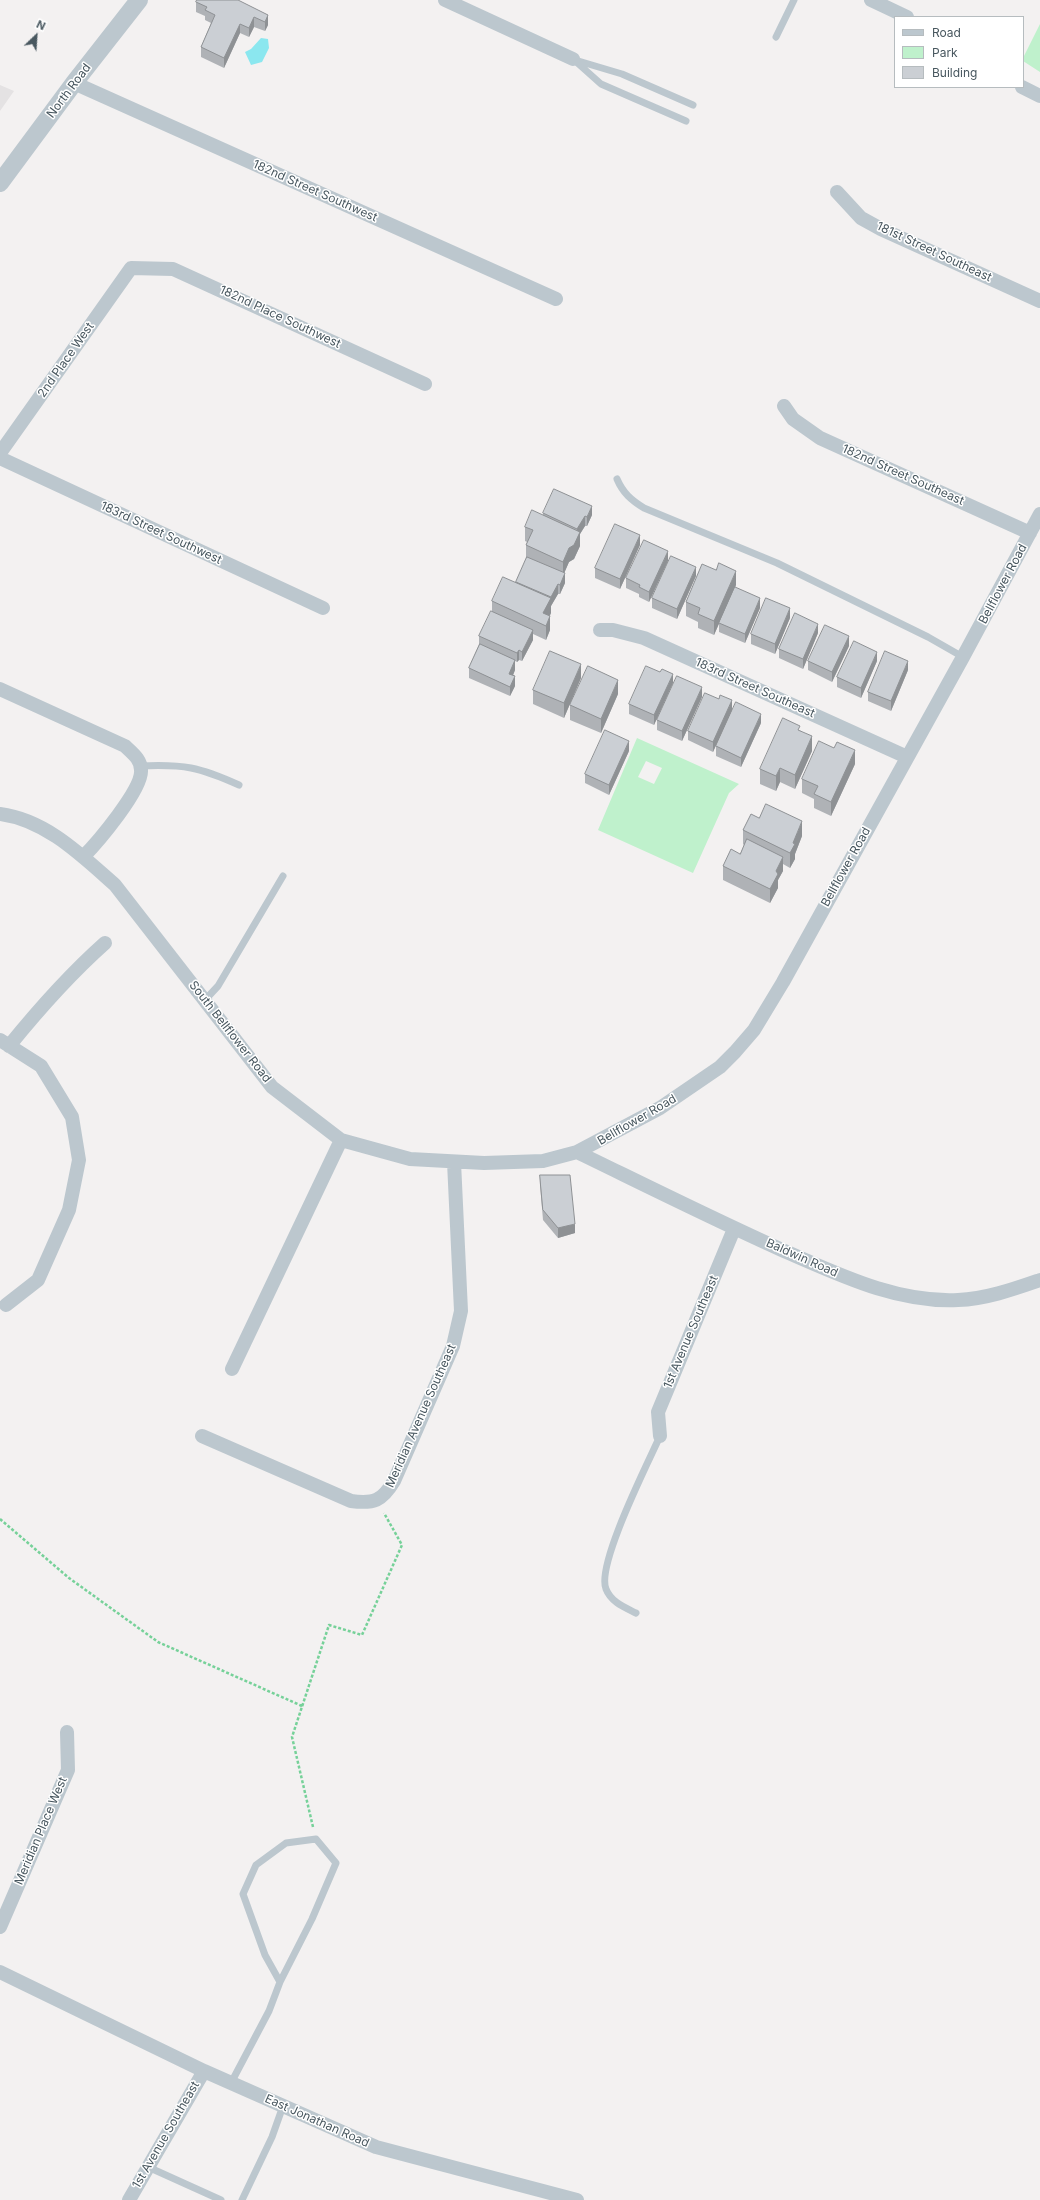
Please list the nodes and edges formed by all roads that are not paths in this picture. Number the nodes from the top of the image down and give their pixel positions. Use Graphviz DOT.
graph roads {
  1 [pos="139,0"];
  2 [pos="445,0"];
  3 [pos="794,0"];
  4 [pos="871,0"];
  5 [pos="905,16"];
  6 [pos="776,37"];
  7 [pos="573,59"];
  8 [pos="74,83"];
  9 [pos="1024,88"];
  10 [pos="1040,96"];
  11 [pos="692,105"];
  12 [pos="686,121"];
  13 [pos="0,183"];
  14 [pos="837,192"];
  15 [pos="131,268"];
  16 [pos="556,299"];
  17 [pos="1040,300"];
  18 [pos="425,384"];
  19 [pos="784,406"];
  20 [pos="0,453"];
  21 [pos="0,458"];
  22 [pos="616,479"];
  23 [pos="1040,514"];
  24 [pos="1030,533"];
  25 [pos="323,608"];
  26 [pos="600,630"];
  27 [pos="963,657"];
  28 [pos="0,690"];
  29 [pos="907,757"];
  30 [pos="140,766"];
  31 [pos="239,785"];
  32 [pos="0,814"];
  33 [pos="83,856"];
  34 [pos="283,876"];
  35 [pos="105,943"];
  36 [pos="205,1000"];
  37 [pos="4,1043"];
  38 [pos="342,1140"];
  39 [pos="578,1152"];
  40 [pos="454,1162"];
  41 [pos="734,1229"];
  42 [pos="1040,1280"];
  43 [pos="6,1305"];
  44 [pos="232,1369"];
  45 [pos="202,1436"];
  46 [pos="660,1436"];
  47 [pos="636,1612"];
  48 [pos="67,1732"];
  49 [pos="0,1927"];
  50 [pos="0,1972"];
  51 [pos="280,1982"];
  52 [pos="204,2070"];
  53 [pos="231,2083"];
  54 [pos="283,2106"];
  55 [pos="148,2167"];
  56 [pos="129,2200"];
  57 [pos="221,2200"];
  58 [pos="242,2200"];
  59 [pos="577,2200"];
  1 -- 8 [label="street, North Road"];
  2 -- 7 [label="street"];
  3 -- 6 [label="lane"];
  4 -- 5 [label="street"];
  7 -- 11 [label="lane"];
  7 -- 12 [label="lane"];
  8 -- 13 [label="street, North Road"];
  8 -- 16 [label="street, 182nd Street Southwest"];
  9 -- 10 [label="street"];
  14 -- 17 [label="street, 181st Street Southeast"];
  15 -- 18 [label="street, 182nd Place Southwest"];
  15 -- 20 [label="street, 2nd Place West"];
  19 -- 24 [label="street, 182nd Street Southeast"];
  21 -- 25 [label="street, 183rd Street Southwest"];
  22 -- 27 [label="lane"];
  23 -- 24 [label="street, Bellflower Road"];
  24 -- 27 [label="street, Bellflower Road"];
  26 -- 29 [label="street, 183rd Street Southeast"];
  27 -- 29 [label="street, Bellflower Road"];
  28 -- 30 [label="street"];
  29 -- 39 [label="street, Bellflower Road"];
  30 -- 31 [label="lane"];
  30 -- 33 [label="street"];
  32 -- 33 [label="street, South Bellflower Road"];
  33 -- 36 [label="street, South Bellflower Road"];
  34 -- 36 [label="lane"];
  35 -- 37 [label="street"];
  36 -- 38 [label="street, South Bellflower Road"];
  37 -- 43 [label="street"];
  38 -- 40 [label="street, South Bellflower Road"];
  38 -- 44 [label="street"];
  39 -- 40 [label="street, South Bellflower Road"];
  39 -- 41 [label="street, Baldwin Road"];
  40 -- 45 [label="street, Meridian Avenue Southeast"];
  41 -- 42 [label="street, Baldwin Road"];
  41 -- 46 [label="street, 1st Avenue Southeast"];
  46 -- 47 [label="lane"];
  48 -- 49 [label="street, Meridian Place West"];
  50 -- 52 [label="street, East Jonathan Road"];
  51 -- 51 [label="lane"];
  51 -- 53 [label="lane"];
  52 -- 53 [label="street, East Jonathan Road"];
  52 -- 55 [label="street, 1st Avenue Southeast"];
  53 -- 54 [label="street, East Jonathan Road"];
  54 -- 58 [label="lane"];
  54 -- 59 [label="street, East Jonathan Road"];
  55 -- 56 [label="street, 1st Avenue Southeast"];
  55 -- 57 [label="lane"];
}
